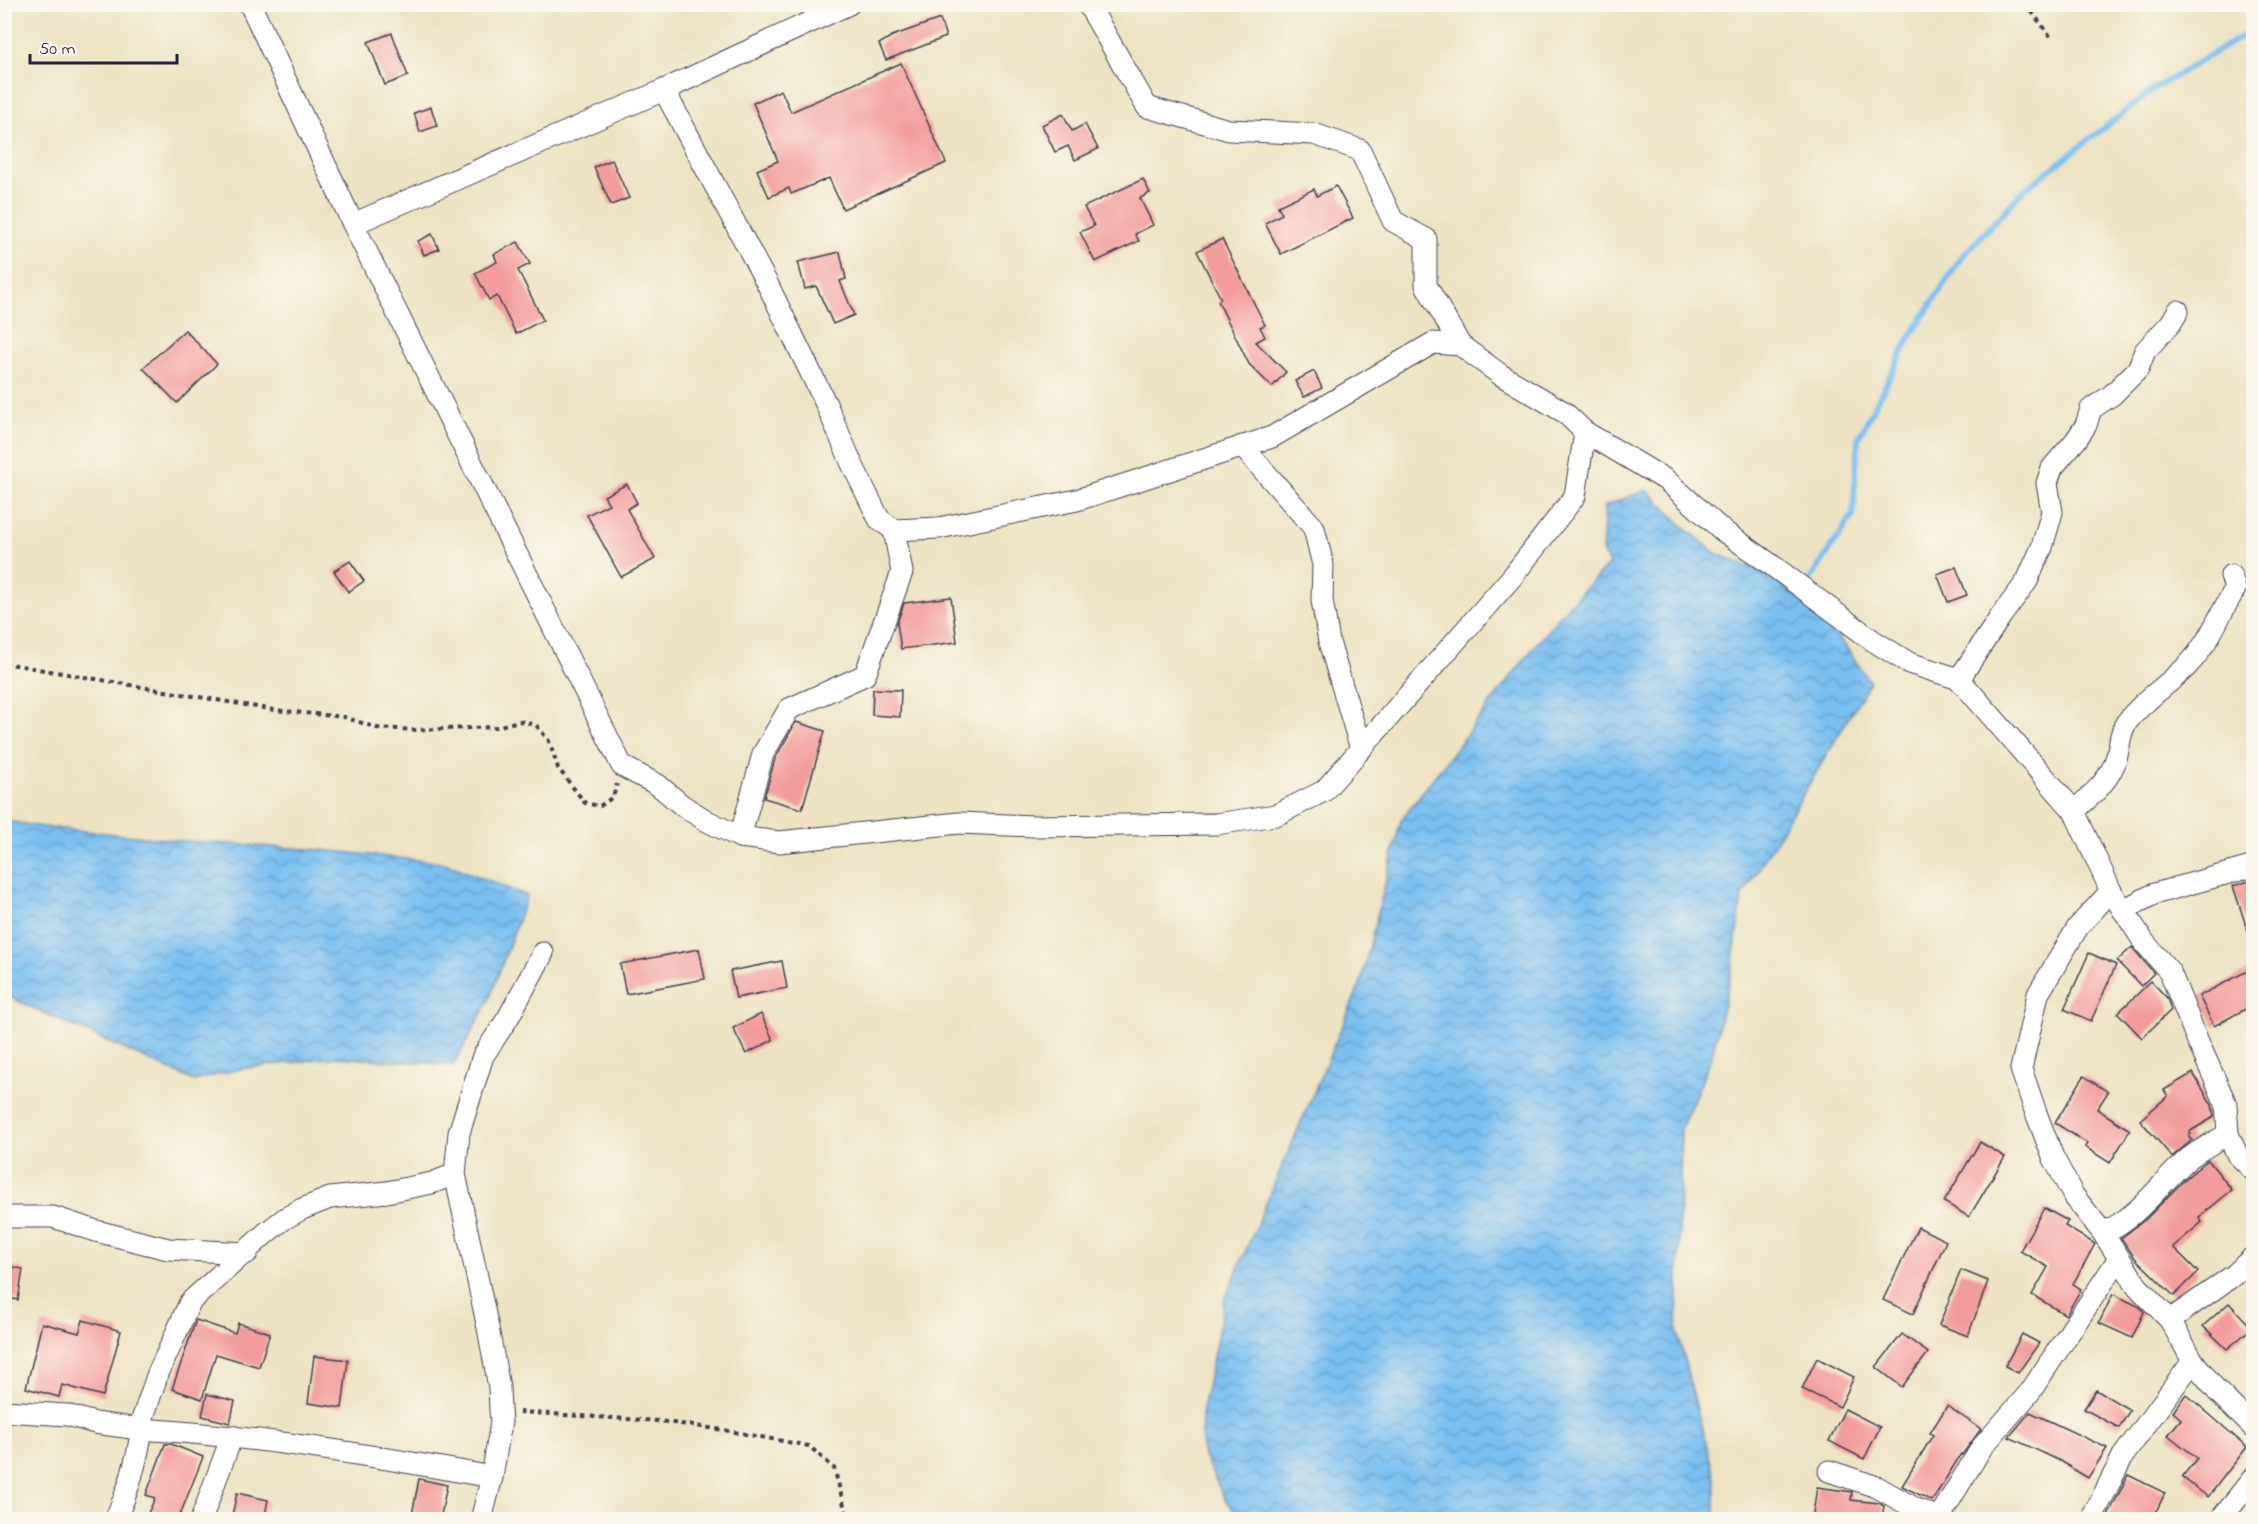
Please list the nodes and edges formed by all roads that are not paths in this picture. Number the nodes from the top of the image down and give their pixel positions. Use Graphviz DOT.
graph roads {
  1 [pos="250,4"];
  2 [pos="849,4"];
  3 [pos="1088,4"];
  4 [pos="664,90"];
  5 [pos="353,224"];
  6 [pos="2178,311"];
  7 [pos="1460,345"];
  8 [pos="1585,432"];
  9 [pos="1242,446"];
  10 [pos="894,530"];
  11 [pos="2231,575"];
  12 [pos="1959,679"];
  13 [pos="1361,749"];
  14 [pos="2074,811"];
  15 [pos="740,837"];
  16 [pos="2253,866"];
  17 [pos="2111,891"];
  18 [pos="2123,910"];
  19 [pos="543,953"];
  20 [pos="2228,1134"];
  21 [pos="2253,1171"];
  22 [pos="455,1174"];
  23 [pos="4,1217"];
  24 [pos="2103,1233"];
  25 [pos="247,1252"];
  26 [pos="2253,1256"];
  27 [pos="2119,1258"];
  28 [pos="2170,1320"];
  29 [pos="2193,1361"];
  30 [pos="4,1411"];
  31 [pos="2253,1428"];
  32 [pos="141,1429"];
  33 [pos="232,1436"];
  34 [pos="1829,1471"];
  35 [pos="2253,1477"];
  36 [pos="492,1478"];
  37 [pos="1943,1518"];
  38 [pos="115,1520"];
  39 [pos="201,1520"];
  40 [pos="481,1520"];
  41 [pos="2091,1520"];
  42 [pos="2220,1520"];
  1 -- 5 [label="street"];
  2 -- 4 [label="street"];
  3 -- 7 [label="street"];
  4 -- 5 [label="street"];
  4 -- 10 [label="street"];
  5 -- 15 [label="street"];
  6 -- 12 [label="street"];
  7 -- 8 [label="street"];
  7 -- 9 [label="street"];
  8 -- 12 [label="street"];
  8 -- 13 [label="street"];
  9 -- 10 [label="street"];
  9 -- 13 [label="street"];
  10 -- 15 [label="street"];
  11 -- 14 [label="street"];
  12 -- 14 [label="street"];
  13 -- 15 [label="street"];
  14 -- 17 [label="street"];
  16 -- 18 [label="street"];
  17 -- 18 [label="street"];
  17 -- 24 [label="street"];
  18 -- 20 [label="street"];
  19 -- 22 [label="street"];
  20 -- 21 [label="street"];
  20 -- 24 [label="street"];
  22 -- 25 [label="street"];
  22 -- 36 [label="street"];
  23 -- 25 [label="street"];
  24 -- 27 [label="street"];
  25 -- 32 [label="street"];
  26 -- 28 [label="street"];
  27 -- 28 [label="street"];
  27 -- 37 [label="street"];
  28 -- 29 [label="street"];
  29 -- 31 [label="street"];
  29 -- 41 [label="street"];
  30 -- 32 [label="street"];
  32 -- 33 [label="street"];
  32 -- 38 [label="street"];
  33 -- 36 [label="street"];
  33 -- 39 [label="street"];
  34 -- 37 [label="street"];
  35 -- 42 [label="street"];
  36 -- 40 [label="street"];
}
